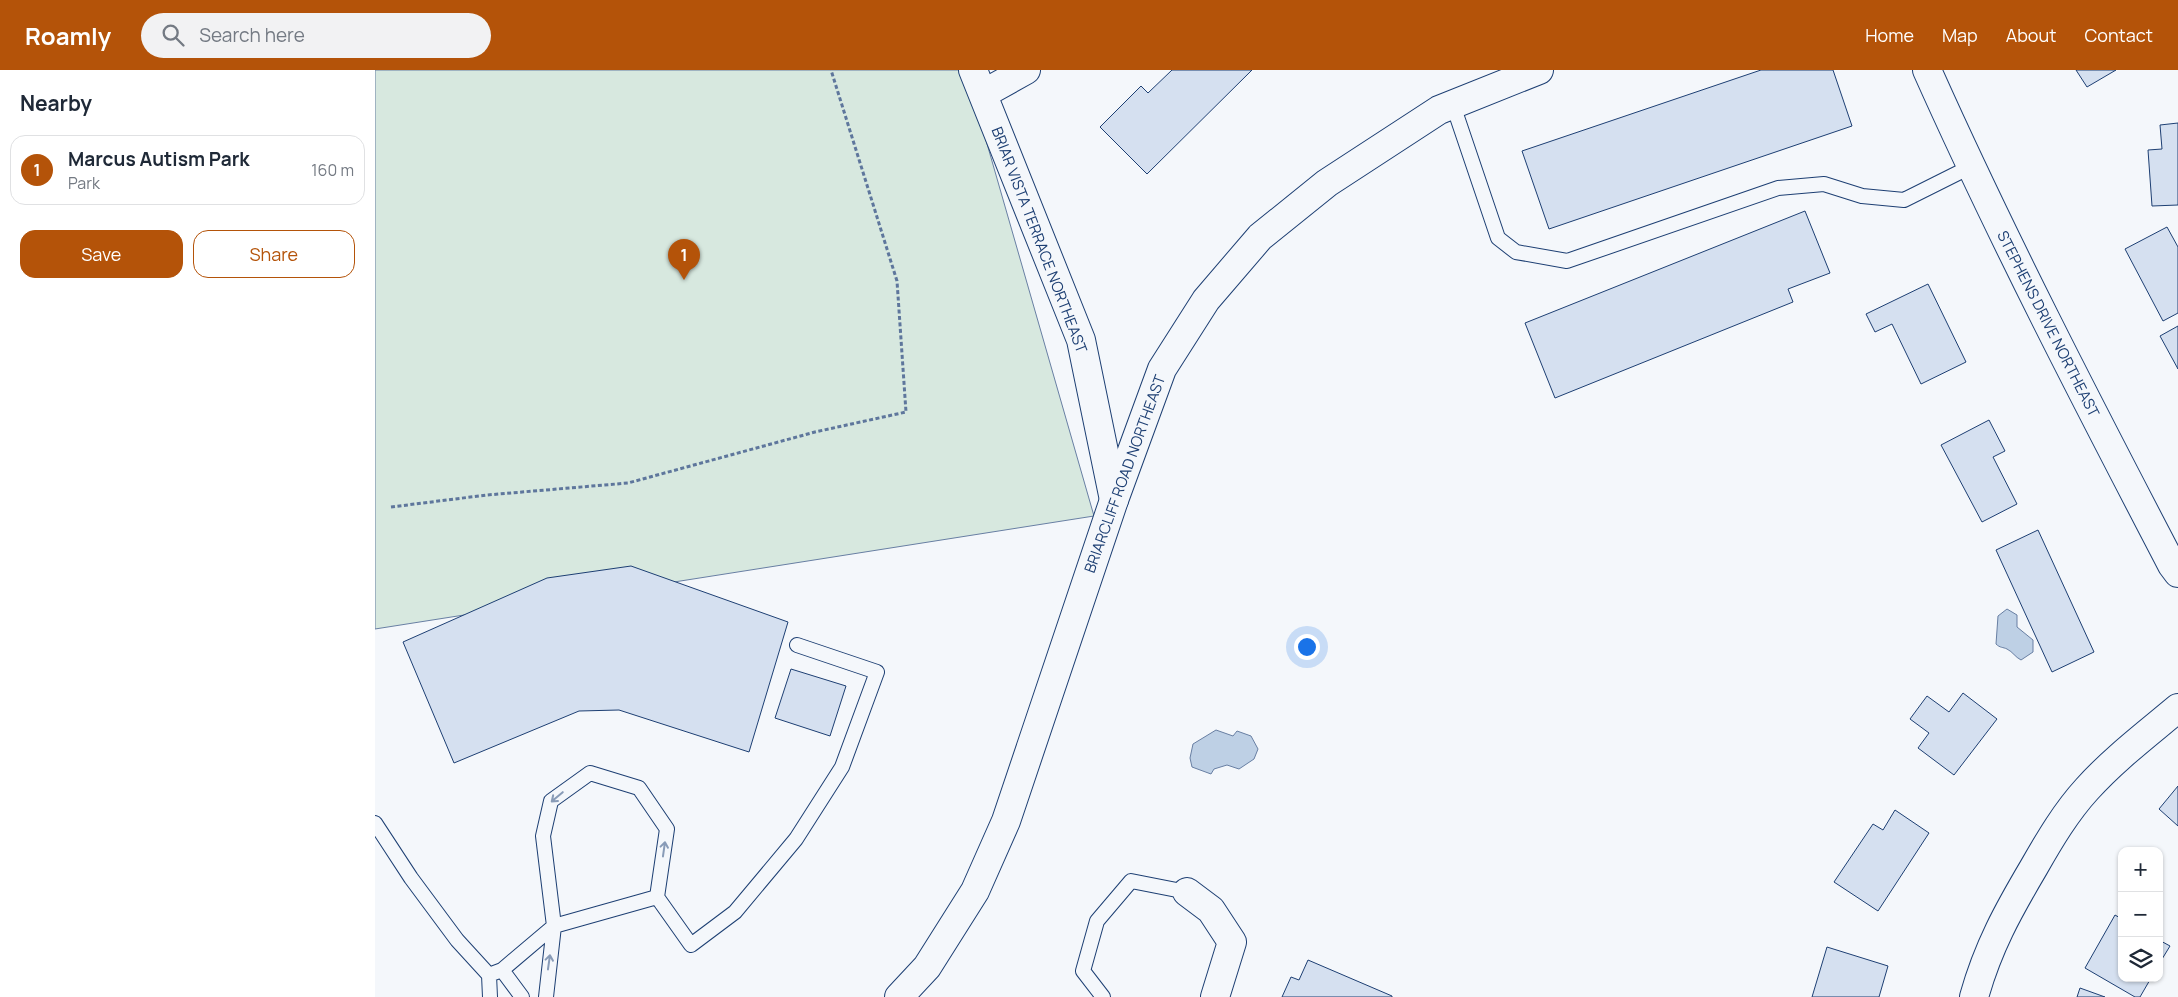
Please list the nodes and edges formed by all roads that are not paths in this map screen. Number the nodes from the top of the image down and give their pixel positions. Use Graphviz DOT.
graph roads {
  1 [pos="1026,70"];
  2 [pos="1539,70"];
  3 [pos="1927,70"];
  4 [pos="978,82"];
  5 [pos="1453,105"];
  6 [pos="1970,168"];
  7 [pos="1114,500"];
  8 [pos="2178,573"];
  9 [pos="797,646"];
  10 [pos="2178,708"];
  11 [pos="375,822"];
  12 [pos="1187,892"];
  13 [pos="657,897"];
  14 [pos="554,926"];
  15 [pos="496,973"];
  16 [pos="490,997"];
  17 [pos="522,997"];
  18 [pos="546,997"];
  19 [pos="899,997"];
  20 [pos="1103,997"];
  21 [pos="1215,997"];
  22 [pos="1974,997"];
  1 -- 4 [label="street"];
  2 -- 5 [label="street, BRIARCLIFF ROAD NORTHEAST"];
  3 -- 6 [label="street, STEPHENS DRIVE NORTHEAST"];
  4 -- 7 [label="street, BRIAR VISTA TERRACE NORTHEAST"];
  5 -- 6 [label="lane"];
  5 -- 7 [label="street, BRIARCLIFF ROAD NORTHEAST"];
  6 -- 8 [label="street, STEPHENS DRIVE NORTHEAST"];
  7 -- 19 [label="street, BRIARCLIFF ROAD NORTHEAST"];
  9 -- 13 [label="lane"];
  10 -- 22 [label="street"];
  11 -- 15 [label="lane"];
  12 -- 20 [label="lane"];
  12 -- 21 [label="street"];
  13 -- 14 [label="lane"];
  13 -- 14 [label="lane, one-way"];
  14 -- 15 [label="lane"];
  18 -- 14 [label="lane, one-way"];
  15 -- 16 [label="lane"];
  15 -- 17 [label="lane"];
}
